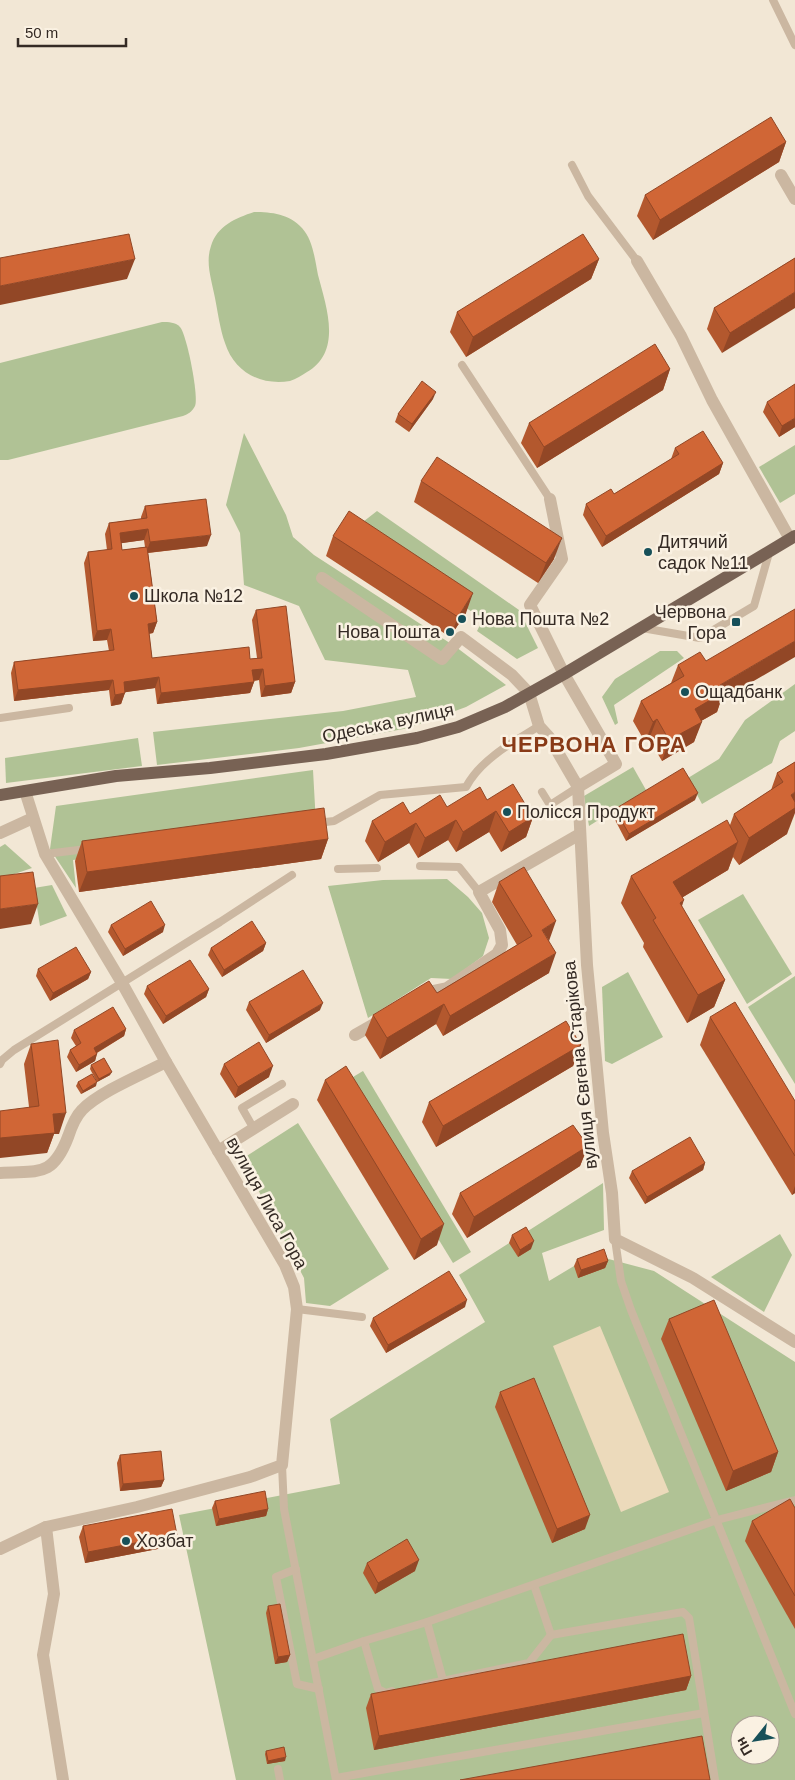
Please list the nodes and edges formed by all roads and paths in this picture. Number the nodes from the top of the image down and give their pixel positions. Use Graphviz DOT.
graph roads {
  1 [pos="773,0"];
  2 [pos="795,45"];
  3 [pos="572,165"];
  4 [pos="781,175"];
  5 [pos="795,199"];
  6 [pos="637,261"];
  7 [pos="462,366"];
  8 [pos="550,499"];
  9 [pos="793,538"];
  10 [pos="769,553"];
  11 [pos="322,578"];
  12 [pos="642,628"];
  13 [pos="564,674"];
  14 [pos="529,693"];
  15 [pos="69,708"];
  16 [pos="0,718"];
  17 [pos="539,726"];
  18 [pos="578,787"];
  19 [pos="25,791"];
  20 [pos="542,792"];
  21 [pos="0,795"];
  22 [pos="33,818"];
  23 [pos="305,824"];
  24 [pos="0,833"];
  25 [pos="580,834"];
  26 [pos="93,848"];
  27 [pos="45,854"];
  28 [pos="420,866"];
  29 [pos="377,868"];
  30 [pos="338,869"];
  31 [pos="292,875"];
  32 [pos="479,892"];
  33 [pos="122,982"];
  34 [pos="412,1002"];
  35 [pos="395,1011"];
  36 [pos="355,1035"];
  37 [pos="166,1062"];
  38 [pos="0,1064"];
  39 [pos="282,1084"];
  40 [pos="293,1104"];
  41 [pos="254,1129"];
  42 [pos="218,1151"];
  43 [pos="0,1173"];
  44 [pos="615,1239"];
  45 [pos="297,1309"];
  46 [pos="362,1317"];
  47 [pos="795,1342"];
  48 [pos="282,1465"];
  49 [pos="795,1500"];
  50 [pos="717,1520"];
  51 [pos="46,1527"];
  52 [pos="0,1548"];
  53 [pos="296,1569"];
  54 [pos="534,1585"];
  55 [pos="427,1622"];
  56 [pos="551,1635"];
  57 [pos="364,1641"];
  58 [pos="313,1659"];
  59 [pos="444,1680"];
  60 [pos="415,1686"];
  61 [pos="319,1690"];
  62 [pos="396,1690"];
  63 [pos="704,1714"];
  64 [pos="795,1714"];
  65 [pos="278,1769"];
  66 [pos="336,1779"];
  67 [pos="63,1780"];
  68 [pos="280,1780"];
  69 [pos="715,1780"];
  1 -- 2 [label="lane"];
  3 -- 6 [label="lane"];
  4 -- 5 [label="street"];
  6 -- 9 [label="street"];
  7 -- 8 [label="lane"];
  8 -- 13 [label="street"];
  9 -- 10 [label="main road, Одеська вулиця"];
  10 -- 12 [label="main road, Одеська вулиця"];
  10 -- 12 [label="lane"];
  11 -- 14 [label="street"];
  12 -- 13 [label="main road, Одеська вулиця"];
  13 -- 14 [label="main road, Одеська вулиця"];
  13 -- 18 [label="street"];
  14 -- 17 [label="street, вулиця Євгена Старікова"];
  14 -- 19 [label="main road, Одеська вулиця"];
  15 -- 16 [label="lane"];
  17 -- 18 [label="street, вулиця Євгена Старікова"];
  17 -- 23 [label="lane"];
  18 -- 20 [label="lane"];
  18 -- 25 [label="street, вулиця Євгена Старікова"];
  19 -- 21 [label="main road, Одеська вулиця"];
  19 -- 22 [label="street, вулиця Лиса Гора"];
  22 -- 24 [label="street"];
  22 -- 27 [label="street, вулиця Лиса Гора"];
  25 -- 32 [label="street"];
  25 -- 44 [label="street, вулиця Євгена Старікова"];
  26 -- 27 [label="lane"];
  27 -- 33 [label="street, вулиця Лиса Гора"];
  28 -- 32 [label="lane"];
  29 -- 30 [label="lane"];
  31 -- 33 [label="lane"];
  32 -- 34 [label="street"];
  33 -- 37 [label="street, вулиця Лиса Гора"];
  33 -- 38 [label="lane"];
  35 -- 36 [label="street"];
  37 -- 42 [label="street, вулиця Лиса Гора"];
  37 -- 43 [label="street"];
  39 -- 41 [label="lane"];
  40 -- 41 [label="street"];
  41 -- 42 [label="street"];
  42 -- 45 [label="street, вулиця Лиса Гора"];
  44 -- 47 [label="street"];
  44 -- 50 [label="lane"];
  45 -- 46 [label="lane"];
  45 -- 48 [label="street, вулиця Лиса Гора"];
  48 -- 51 [label="street"];
  48 -- 53 [label="lane"];
  49 -- 50 [label="lane"];
  50 -- 54 [label="lane"];
  50 -- 64 [label="lane"];
  51 -- 52 [label="street"];
  51 -- 67 [label="street"];
  53 -- 58 [label="lane"];
  53 -- 61 [label="lane"];
  54 -- 55 [label="lane"];
  54 -- 56 [label="lane"];
  55 -- 57 [label="lane"];
  55 -- 59 [label="lane"];
  56 -- 59 [label="lane"];
  56 -- 63 [label="lane"];
  57 -- 58 [label="lane"];
  57 -- 62 [label="lane"];
  58 -- 61 [label="lane"];
  59 -- 60 [label="lane"];
  61 -- 66 [label="lane"];
  63 -- 66 [label="lane"];
  63 -- 69 [label="lane"];
  65 -- 68 [label="lane"];
}
